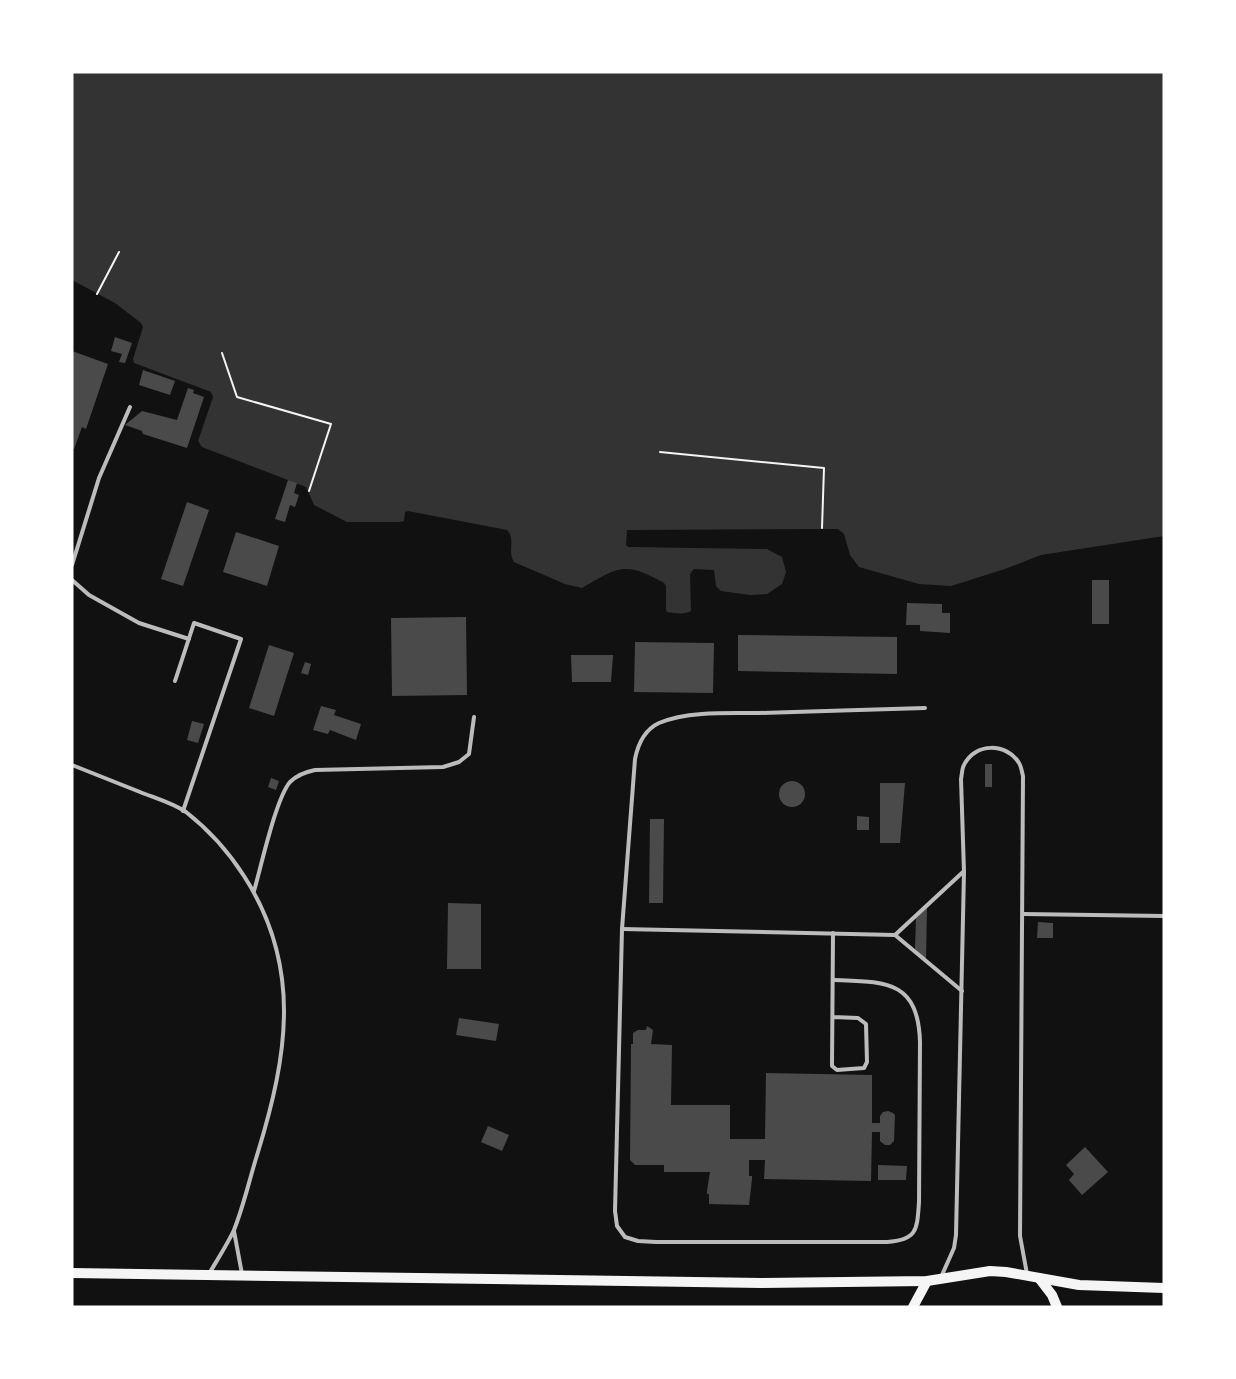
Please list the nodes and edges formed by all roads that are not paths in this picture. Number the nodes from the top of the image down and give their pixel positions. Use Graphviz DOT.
graph roads {
  1 [pos="130,407"];
  2 [pos="72,565"];
  3 [pos="72,580"];
  4 [pos="189,639"];
  5 [pos="175,681"];
  6 [pos="925,708"];
  7 [pos="474,717"];
  8 [pos="72,765"];
  9 [pos="183,811"];
  10 [pos="964,872"];
  11 [pos="254,891"];
  12 [pos="1023,914"];
  13 [pos="1164,916"];
  14 [pos="622,929"];
  15 [pos="833,933"];
  16 [pos="895,935"];
  17 [pos="834,980"];
  18 [pos="962,992"];
  19 [pos="833,1017"];
  20 [pos="234,1231"];
  21 [pos="72,1273"];
  22 [pos="209,1275"];
  23 [pos="242,1276"];
  24 [pos="1033,1277"];
  25 [pos="941,1279"];
  26 [pos="927,1281"];
  27 [pos="1164,1288"];
  28 [pos="913,1307"];
  29 [pos="1057,1307"];
  1 -- 2 [label="lane"];
  3 -- 4 [label="lane"];
  4 -- 5 [label="lane"];
  4 -- 9 [label="lane"];
  6 -- 14 [label="lane"];
  7 -- 11 [label="lane"];
  8 -- 9 [label="lane"];
  9 -- 11 [label="lane"];
  10 -- 12 [label="lane"];
  10 -- 16 [label="lane"];
  10 -- 18 [label="lane"];
  11 -- 20 [label="lane"];
  12 -- 13 [label="lane"];
  12 -- 24 [label="lane"];
  14 -- 15 [label="lane"];
  14 -- 17 [label="lane"];
  15 -- 16 [label="lane"];
  15 -- 17 [label="lane"];
  16 -- 18 [label="lane"];
  17 -- 19 [label="lane"];
  18 -- 25 [label="lane"];
  19 -- 19 [label="lane"];
  20 -- 22 [label="lane"];
  20 -- 23 [label="lane"];
  21 -- 22 [label="main road"];
  22 -- 23 [label="main road"];
  23 -- 26 [label="main road"];
  24 -- 25 [label="main road"];
  24 -- 27 [label="main road"];
  24 -- 29 [label="main road"];
  25 -- 26 [label="main road"];
  26 -- 28 [label="main road"];
}
